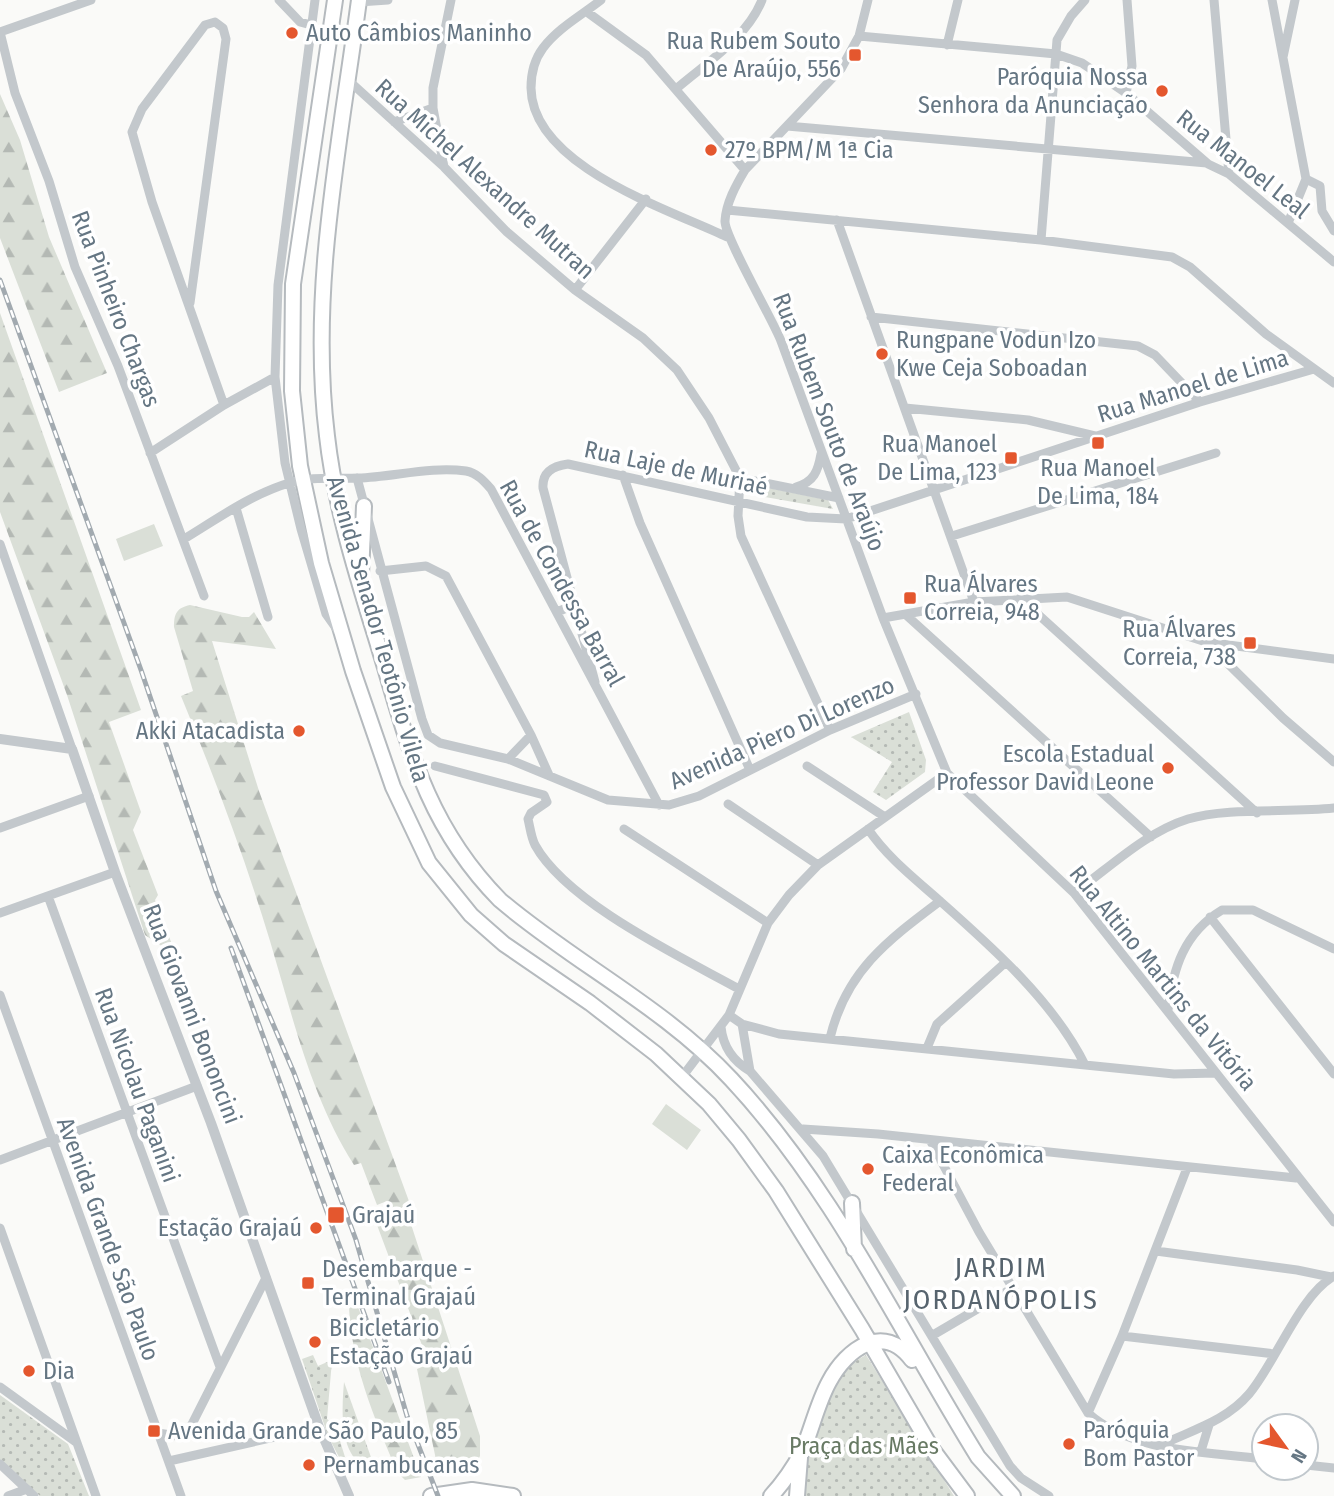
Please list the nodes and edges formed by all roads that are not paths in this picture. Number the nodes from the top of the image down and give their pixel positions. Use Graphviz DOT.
graph roads {
  1 [pos="91,0"];
  2 [pos="279,0"];
  3 [pos="314,0"];
  4 [pos="335,0"];
  5 [pos="388,0"];
  6 [pos="451,0"];
  7 [pos="601,0"];
  8 [pos="762,0"];
  9 [pos="868,0"];
  10 [pos="958,0"];
  11 [pos="1085,0"];
  12 [pos="1128,0"];
  13 [pos="1214,0"];
  14 [pos="1272,0"];
  15 [pos="1295,0"];
  16 [pos="359,1"];
  17 [pos="587,12"];
  18 [pos="311,25"];
  19 [pos="0,32"];
  20 [pos="859,36"];
  21 [pos="947,45"];
  22 [pos="1056,54"];
  23 [pos="1282,59"];
  24 [pos="348,80"];
  25 [pos="676,89"];
  26 [pos="1126,93"];
  27 [pos="433,108"];
  28 [pos="394,122"];
  29 [pos="787,126"];
  30 [pos="1048,150"];
  31 [pos="1208,163"];
  32 [pos="444,167"];
  33 [pos="745,170"];
  34 [pos="1229,174"];
  35 [pos="1306,179"];
  36 [pos="646,199"];
  37 [pos="727,210"];
  38 [pos="836,220"];
  39 [pos="1288,223"];
  40 [pos="1334,230"];
  41 [pos="727,237"];
  42 [pos="1041,240"];
  43 [pos="1334,262"];
  44 [pos="575,290"];
  45 [pos="190,303"];
  46 [pos="871,317"];
  47 [pos="1314,369"];
  48 [pos="275,377"];
  49 [pos="1334,383"];
  50 [pos="1200,402"];
  51 [pos="224,405"];
  52 [pos="905,408"];
  53 [pos="1095,436"];
  54 [pos="821,452"];
  55 [pos="150,453"];
  56 [pos="1216,453"];
  57 [pos="623,475"];
  58 [pos="333,476"];
  59 [pos="358,478"];
  60 [pos="740,478"];
  61 [pos="296,482"];
  62 [pos="793,488"];
  63 [pos="936,490"];
  64 [pos="839,498"];
  65 [pos="740,500"];
  66 [pos="364,506"];
  67 [pos="236,508"];
  68 [pos="846,519"];
  69 [pos="952,536"];
  70 [pos="184,539"];
  71 [pos="0,544"];
  72 [pos="380,571"];
  73 [pos="361,587"];
  74 [pos="204,596"];
  75 [pos="1020,598"];
  76 [pos="974,602"];
  77 [pos="576,604"];
  78 [pos="557,612"];
  79 [pos="905,614"];
  80 [pos="268,617"];
  81 [pos="883,618"];
  82 [pos="1206,642"];
  83 [pos="1334,659"];
  84 [pos="595,682"];
  85 [pos="916,694"];
  86 [pos="830,730"];
  87 [pos="427,731"];
  88 [pos="531,735"];
  89 [pos="0,739"];
  90 [pos="72,749"];
  91 [pos="508,759"];
  92 [pos="1334,762"];
  93 [pos="435,766"];
  94 [pos="807,766"];
  95 [pos="750,770"];
  96 [pos="947,773"];
  97 [pos="549,775"];
  98 [pos="89,796"];
  99 [pos="728,804"];
  100 [pos="659,805"];
  101 [pos="1334,808"];
  102 [pos="1257,813"];
  103 [pos="885,817"];
  104 [pos="0,828"];
  105 [pos="624,829"];
  106 [pos="867,829"];
  107 [pos="1151,837"];
  108 [pos="818,865"];
  109 [pos="115,872"];
  110 [pos="1074,893"];
  111 [pos="48,896"];
  112 [pos="940,901"];
  113 [pos="0,913"];
  114 [pos="1210,917"];
  115 [pos="768,923"];
  116 [pos="1334,949"];
  117 [pos="1006,962"];
  118 [pos="739,989"];
  119 [pos="0,995"];
  120 [pos="1168,1010"];
  121 [pos="729,1015"];
  122 [pos="742,1024"];
  123 [pos="721,1027"];
  124 [pos="830,1038"];
  125 [pos="927,1048"];
  126 [pos="701,1050"];
  127 [pos="1085,1065"];
  128 [pos="750,1071"];
  129 [pos="1216,1073"];
  130 [pos="1334,1074"];
  131 [pos="682,1077"];
  132 [pos="197,1087"];
  133 [pos="127,1114"];
  134 [pos="803,1129"];
  135 [pos="930,1140"];
  136 [pos="53,1142"];
  137 [pos="0,1160"];
  138 [pos="1187,1168"];
  139 [pos="1296,1178"];
  140 [pos="852,1203"];
  141 [pos="1334,1222"];
  142 [pos="0,1228"];
  143 [pos="854,1250"];
  144 [pos="1156,1251"];
  145 [pos="1332,1276"];
  146 [pos="266,1278"];
  147 [pos="1013,1288"];
  148 [pos="933,1335"];
  149 [pos="1122,1336"];
  150 [pos="870,1342"];
  151 [pos="1275,1354"];
  152 [pos="220,1367"];
  153 [pos="0,1387"];
  154 [pos="947,1407"];
  155 [pos="1088,1413"];
  156 [pos="1209,1425"];
  157 [pos="319,1427"];
  158 [pos="158,1433"];
  159 [pos="78,1443"];
  160 [pos="1161,1445"];
  161 [pos="1200,1451"];
  162 [pos="801,1454"];
  163 [pos="1250,1457"];
  164 [pos="169,1461"];
  165 [pos="0,1464"];
  166 [pos="31,1493"];
  167 [pos="8,1496"];
  168 [pos="96,1496"];
  169 [pos="181,1496"];
  170 [pos="349,1496"];
  171 [pos="431,1496"];
  172 [pos="513,1496"];
  173 [pos="771,1496"];
  174 [pos="797,1496"];
  175 [pos="967,1496"];
  176 [pos="1013,1496"];
  177 [pos="1049,1496"];
  1 -- 19 [label="street"];
  2 -- 18 [label="street"];
  3 -- 18 [label="street, Avenida Senador Teotônio Vilela"];
  4 -- 61 [label="main road, Avenida Senador Teotônio Vilela"];
  5 -- 16 [label="street"];
  6 -- 27 [label="street"];
  7 -- 17 [label="street"];
  8 -- 25 [label="street"];
  9 -- 20 [label="street, Rua Rubem Souto de Araújo"];
  10 -- 21 [label="street"];
  11 -- 22 [label="street"];
  12 -- 26 [label="street"];
  13 -- 34 [label="street"];
  14 -- 23 [label="street"];
  15 -- 23 [label="street"];
  16 -- 24 [label="main road, Avenida Senador Teotônio Vilela"];
  17 -- 25 [label="street"];
  17 -- 36 [label="street"];
  18 -- 48 [label="street, Avenida Senador Teotônio Vilela"];
  19 -- 55 [label="street, Rua Pinheiro Chargas"];
  20 -- 21 [label="street, Rua Manoel Leal"];
  20 -- 29 [label="street, Rua Rubem Souto de Araújo"];
  21 -- 22 [label="street, Rua Manoel Leal"];
  22 -- 26 [label="street, Rua Manoel Leal"];
  22 -- 30 [label="street"];
  23 -- 35 [label="street"];
  24 -- 28 [label="street, Rua Michel Alexandre Mutran"];
  24 -- 58 [label="main road, Avenida Senador Teotônio Vilela"];
  25 -- 33 [label="street"];
  26 -- 31 [label="street, Rua Manoel Leal"];
  27 -- 28 [label="street"];
  27 -- 32 [label="street"];
  28 -- 32 [label="street, Rua Michel Alexandre Mutran"];
  29 -- 30 [label="street"];
  29 -- 33 [label="street, Rua Rubem Souto de Araújo"];
  30 -- 31 [label="street"];
  30 -- 42 [label="street"];
  31 -- 34 [label="street, Rua Manoel Leal"];
  32 -- 44 [label="street, Rua Michel Alexandre Mutran"];
  33 -- 37 [label="street, Rua Rubem Souto de Araújo"];
  34 -- 39 [label="street, Rua Manoel Leal"];
  35 -- 39 [label="street"];
  35 -- 40 [label="street"];
  36 -- 41 [label="street"];
  36 -- 44 [label="street"];
  37 -- 38 [label="street, Rua Manoel de Lima"];
  37 -- 41 [label="street, Rua Rubem Souto de Araújo"];
  38 -- 42 [label="street, Rua Manoel de Lima"];
  38 -- 46 [label="street"];
  39 -- 43 [label="street, Rua Manoel Leal"];
  41 -- 54 [label="street, Rua Rubem Souto de Araújo"];
  42 -- 47 [label="street, Rua Manoel de Lima"];
  44 -- 60 [label="street, Rua Michel Alexandre Mutran"];
  45 -- 45 [label="street"];
  45 -- 51 [label="street"];
  46 -- 50 [label="street"];
  46 -- 52 [label="street"];
  47 -- 49 [label="street"];
  47 -- 50 [label="street, Rua Manoel de Lima"];
  48 -- 51 [label="street"];
  48 -- 61 [label="street, Avenida Senador Teotônio Vilela"];
  50 -- 53 [label="street, Rua Manoel de Lima"];
  51 -- 55 [label="street"];
  52 -- 53 [label="street"];
  52 -- 63 [label="street"];
  53 -- 63 [label="street, Rua Manoel de Lima"];
  54 -- 62 [label="street, Rua Laje de Muriaé"];
  54 -- 64 [label="street, Rua Rubem Souto de Araújo"];
  55 -- 70 [label="street, Rua Pinheiro Chargas"];
  56 -- 69 [label="street"];
  57 -- 65 [label="street, Rua Laje de Muriaé"];
  57 -- 77 [label="street, Rua Laje de Muriaé"];
  57 -- 95 [label="street"];
  58 -- 59 [label="street, Rua de Condessa Barral"];
  58 -- 61 [label="street, Rua de Condessa Barral"];
  58 -- 73 [label="main road, Avenida Senador Teotônio Vilela"];
  59 -- 66 [label="street, Avenida Senador Teotônio Vilela"];
  59 -- 78 [label="street, Rua de Condessa Barral"];
  60 -- 62 [label="street, Rua Laje de Muriaé"];
  60 -- 65 [label="street, Rua Michel Alexandre Mutran"];
  61 -- 67 [label="street, Rua de Condessa Barral"];
  61 -- 131 [label="main road, Avenida Senador Teotônio Vilela"];
  62 -- 64 [label="street, Rua Laje de Muriaé"];
  63 -- 68 [label="street, Rua Manoel de Lima"];
  63 -- 69 [label="street"];
  64 -- 68 [label="street, Rua Rubem Souto de Araújo"];
  65 -- 68 [label="street, Rua Laje de Muriaé"];
  65 -- 86 [label="street, Rua Michel Alexandre Mutran"];
  66 -- 72 [label="street, Avenida Senador Teotônio Vilela"];
  66 -- 73 [label="main road"];
  67 -- 70 [label="street, Rua de Condessa Barral"];
  67 -- 80 [label="street"];
  68 -- 81 [label="street, Rua Rubem Souto de Araújo"];
  69 -- 76 [label="street"];
  70 -- 74 [label="street, Rua Pinheiro Chargas"];
  71 -- 90 [label="street, Rua Giovanni Bononcini"];
  72 -- 87 [label="street, Avenida Senador Teotônio Vilela"];
  72 -- 88 [label="street"];
  73 -- 126 [label="main road, Avenida Senador Teotônio Vilela"];
  75 -- 76 [label="street"];
  75 -- 82 [label="street"];
  75 -- 102 [label="street"];
  76 -- 79 [label="street"];
  77 -- 78 [label="street"];
  77 -- 84 [label="street, Rua Laje de Muriaé"];
  78 -- 84 [label="street, Rua de Condessa Barral"];
  79 -- 81 [label="street"];
  79 -- 107 [label="street"];
  81 -- 85 [label="street, Rua Rubem Souto de Araújo"];
  82 -- 83 [label="street"];
  82 -- 92 [label="street"];
  84 -- 100 [label="street, Rua de Condessa Barral"];
  85 -- 86 [label="street, Avenida Piero Di Lorenzo"];
  85 -- 96 [label="street, Rua Rubem Souto de Araújo"];
  86 -- 95 [label="street, Avenida Piero Di Lorenzo"];
  87 -- 91 [label="street, Avenida Piero Di Lorenzo"];
  88 -- 91 [label="street"];
  88 -- 97 [label="street"];
  89 -- 90 [label="street"];
  90 -- 98 [label="street, Rua Giovanni Bononcini"];
  91 -- 97 [label="street, Avenida Piero Di Lorenzo"];
  93 -- 118 [label="street"];
  94 -- 103 [label="street"];
  95 -- 100 [label="street, Avenida Piero Di Lorenzo"];
  96 -- 103 [label="street"];
  96 -- 110 [label="street, Rua Altino Martins da Vitória"];
  97 -- 100 [label="street, Avenida Piero Di Lorenzo"];
  98 -- 104 [label="street"];
  98 -- 109 [label="street, Rua Giovanni Bononcini"];
  99 -- 108 [label="street"];
  101 -- 102 [label="street"];
  102 -- 107 [label="street"];
  103 -- 106 [label="street"];
  105 -- 115 [label="street"];
  106 -- 108 [label="street"];
  106 -- 112 [label="street"];
  107 -- 110 [label="street"];
  108 -- 115 [label="street"];
  109 -- 111 [label="street"];
  109 -- 132 [label="street, Rua Giovanni Bononcini"];
  110 -- 120 [label="street, Rua Altino Martins da Vitória"];
  111 -- 113 [label="street"];
  111 -- 133 [label="street, Rua Nicolau Paganini"];
  112 -- 117 [label="street"];
  112 -- 124 [label="street"];
  114 -- 116 [label="street"];
  114 -- 120 [label="street"];
  114 -- 130 [label="street"];
  115 -- 118 [label="street"];
  117 -- 125 [label="street"];
  117 -- 127 [label="street"];
  118 -- 121 [label="street"];
  119 -- 136 [label="street, Avenida Grande São Paulo"];
  120 -- 129 [label="street, Rua Altino Martins da Vitória"];
  121 -- 122 [label="street"];
  121 -- 123 [label="street"];
  122 -- 124 [label="street"];
  122 -- 128 [label="street"];
  123 -- 126 [label="street"];
  123 -- 128 [label="street"];
  124 -- 125 [label="street"];
  125 -- 127 [label="street"];
  126 -- 131 [label="street"];
  126 -- 143 [label="main road, Avenida Senador Teotônio Vilela"];
  127 -- 129 [label="street"];
  128 -- 134 [label="street"];
  129 -- 139 [label="street, Rua Altino Martins da Vitória"];
  131 -- 150 [label="main road, Avenida Senador Teotônio Vilela"];
  132 -- 133 [label="street"];
  132 -- 146 [label="street, Rua Giovanni Bononcini"];
  133 -- 136 [label="street"];
  133 -- 152 [label="street, Rua Nicolau Paganini"];
  134 -- 135 [label="street"];
  134 -- 140 [label="street"];
  135 -- 138 [label="street"];
  135 -- 147 [label="street"];
  136 -- 137 [label="street"];
  136 -- 158 [label="street, Avenida Grande São Paulo"];
  138 -- 139 [label="street"];
  138 -- 144 [label="street"];
  139 -- 141 [label="street, Rua Altino Martins da Vitória"];
  140 -- 143 [label="main road"];
  140 -- 148 [label="street"];
  142 -- 159 [label="street"];
  143 -- 154 [label="main road, Avenida Senador Teotônio Vilela"];
  144 -- 145 [label="street"];
  144 -- 149 [label="street"];
  145 -- 151 [label="street"];
  146 -- 152 [label="street"];
  146 -- 157 [label="street, Rua Giovanni Bononcini"];
  147 -- 148 [label="street"];
  147 -- 155 [label="street"];
  148 -- 177 [label="street"];
  149 -- 151 [label="street"];
  149 -- 155 [label="street"];
  150 -- 154 [label="main road"];
  150 -- 162 [label="main road"];
  150 -- 175 [label="main road, Avenida Senador Teotônio Vilela"];
  151 -- 156 [label="street"];
  152 -- 158 [label="street"];
  153 -- 159 [label="street"];
  154 -- 176 [label="main road, Avenida Senador Teotônio Vilela"];
  155 -- 160 [label="street"];
  156 -- 160 [label="street"];
  156 -- 161 [label="street"];
  157 -- 164 [label="street"];
  157 -- 170 [label="street, Rua Giovanni Bononcini"];
  158 -- 164 [label="street, Avenida Grande São Paulo"];
  159 -- 168 [label="street"];
  160 -- 161 [label="street"];
  161 -- 163 [label="street"];
  162 -- 173 [label="main road"];
  162 -- 174 [label="main road"];
  164 -- 169 [label="street, Avenida Grande São Paulo"];
  165 -- 166 [label="street"];
  166 -- 167 [label="street"];
  171 -- 172 [label="main road"];
}
